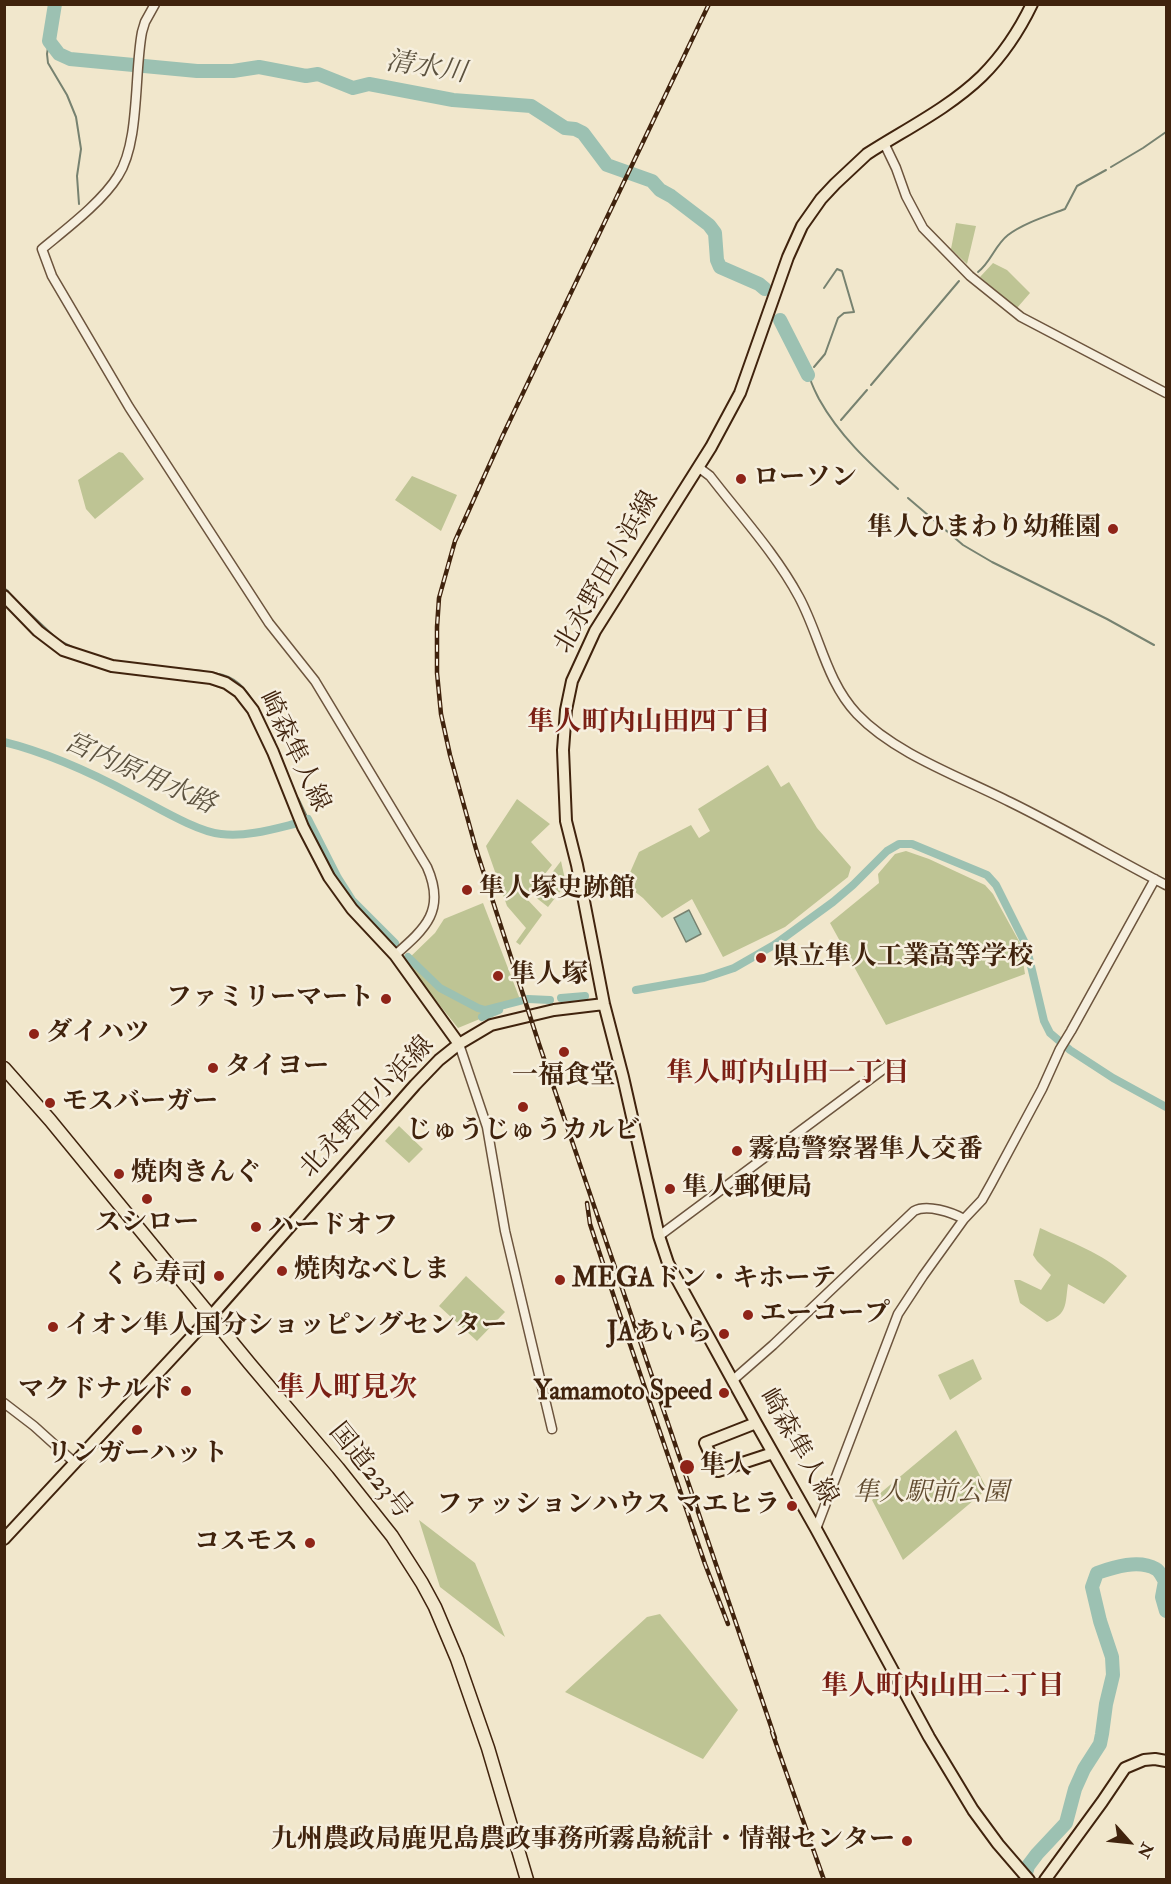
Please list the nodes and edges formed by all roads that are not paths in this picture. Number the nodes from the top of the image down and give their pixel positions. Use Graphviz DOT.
graph roads {
  1 [pos="156,4"];
  2 [pos="1032,4"];
  3 [pos="884,143"];
  4 [pos="1167,393"];
  5 [pos="698,466"];
  6 [pos="4,596"];
  7 [pos="1155,879"];
  8 [pos="1167,885"];
  9 [pos="395,955"];
  10 [pos="604,1004"];
  11 [pos="459,1044"];
  12 [pos="889,1065"];
  13 [pos="4,1068"];
  14 [pos="964,1219"];
  15 [pos="659,1236"];
  16 [pos="211,1316"];
  17 [pos="733,1380"];
  18 [pos="4,1403"];
  19 [pos="756,1423"];
  20 [pos="552,1429"];
  21 [pos="772,1453"];
  22 [pos="75,1463"];
  23 [pos="816,1529"];
  24 [pos="4,1539"];
  25 [pos="1167,1761"];
  26 [pos="1026,1876"];
  27 [pos="527,1880"];
  28 [pos="1045,1880"];
  1 -- 9 [label="street"];
  2 -- 3 [label="main road, 北永野田小浜線"];
  3 -- 4 [label="street"];
  3 -- 5 [label="main road, 北永野田小浜線"];
  5 -- 7 [label="street"];
  5 -- 10 [label="main road, 北永野田小浜線"];
  6 -- 9 [label="main road, 崎森隼人線"];
  7 -- 8 [label="street"];
  7 -- 14 [label="street"];
  9 -- 11 [label="main road, 崎森隼人線"];
  10 -- 11 [label="main road, 北永野田小浜線"];
  10 -- 15 [label="main road, 崎森隼人線"];
  11 -- 16 [label="main road, 北永野田小浜線"];
  11 -- 20 [label="street"];
  12 -- 15 [label="street"];
  13 -- 16 [label="highway, 国道223号"];
  14 -- 17 [label="street"];
  14 -- 23 [label="street"];
  15 -- 17 [label="main road, 崎森隼人線"];
  16 -- 22 [label="main road, 北永野田小浜線"];
  16 -- 27 [label="highway, 国道223号"];
  17 -- 19 [label="main road, 崎森隼人線"];
  18 -- 22 [label="street"];
  19 -- 21 [label="main road, 崎森隼人線"];
  19 -- 21 [label="main road"];
  21 -- 23 [label="main road, 崎森隼人線"];
  22 -- 24 [label="main road, 北永野田小浜線"];
  23 -- 26 [label="main road, 崎森隼人線"];
  25 -- 28 [label="main road"];
}
